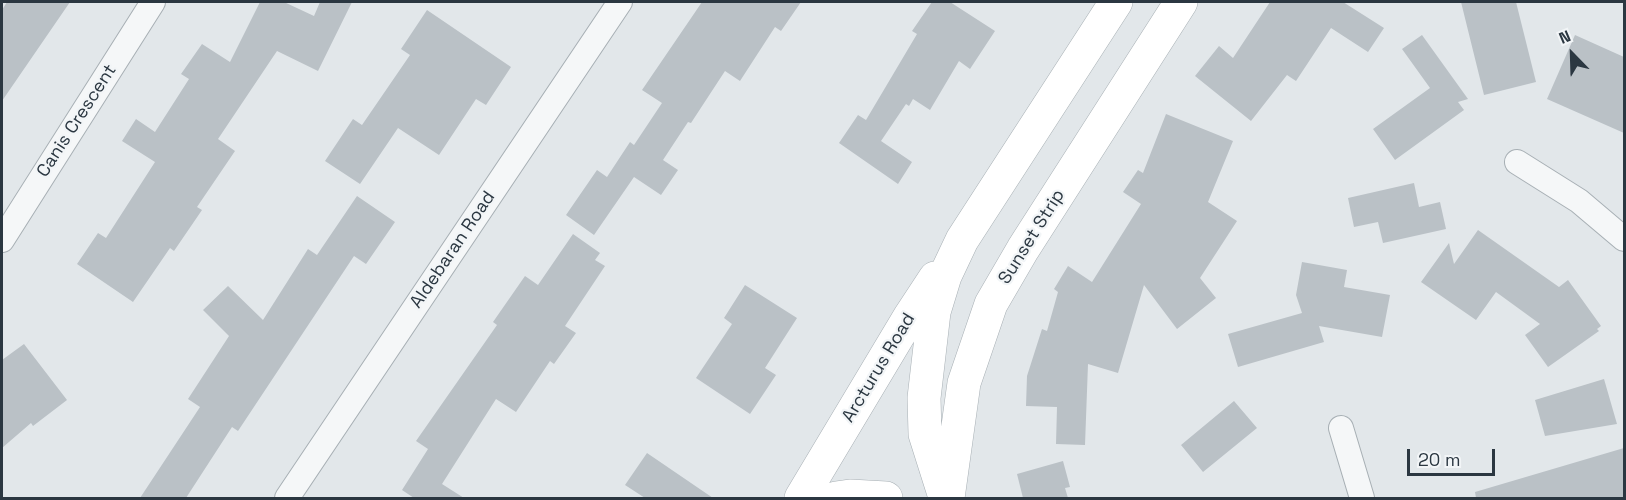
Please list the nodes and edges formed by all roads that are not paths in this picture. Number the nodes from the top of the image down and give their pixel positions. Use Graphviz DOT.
graph roads {
  1 [pos="153,2"];
  2 [pos="620,2"];
  3 [pos="1116,2"];
  4 [pos="1181,2"];
  5 [pos="1517,162"];
  6 [pos="2,240"];
  7 [pos="962,240"];
  8 [pos="1624,240"];
  9 [pos="1341,428"];
  10 [pos="287,498"];
  11 [pos="801,498"];
  12 [pos="836,498"];
  13 [pos="886,498"];
  14 [pos="947,498"];
  15 [pos="1362,498"];
  1 -- 6 [label="street, Canis Crescent"];
  2 -- 10 [label="street, Aldebaran Road"];
  3 -- 7 [label="street, Sunset Strip"];
  4 -- 14 [label="street, Sunset Strip"];
  5 -- 8 [label="street"];
  7 -- 11 [label="street, Arcturus Road"];
  7 -- 14 [label="street, Sunset Strip"];
  9 -- 15 [label="street"];
  12 -- 13 [label="street"];
}
